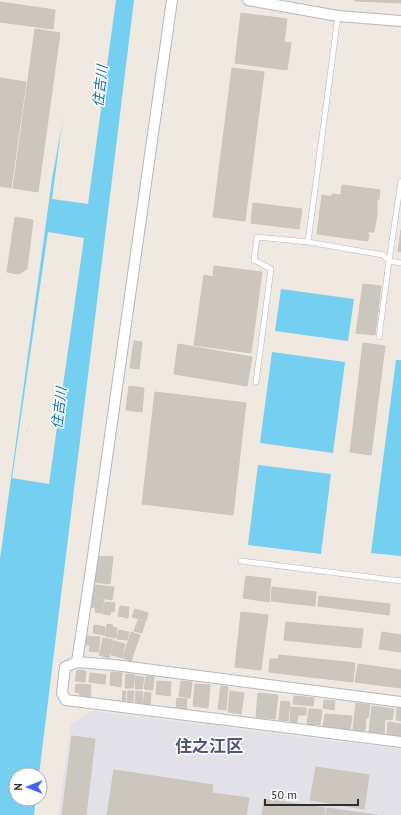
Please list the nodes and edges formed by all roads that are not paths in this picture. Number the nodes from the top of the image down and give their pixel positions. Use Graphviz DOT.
graph roads {
  1 [pos="172,0"];
  2 [pos="248,0"];
  3 [pos="338,16"];
  4 [pos="401,21"];
  5 [pos="401,181"];
  6 [pos="308,242"];
  7 [pos="389,262"];
  8 [pos="401,263"];
  9 [pos="379,337"];
  10 [pos="256,382"];
  11 [pos="241,561"];
  12 [pos="401,581"];
  13 [pos="77,662"];
  14 [pos="401,702"];
  15 [pos="401,742"];
  1 -- 13 [label="street"];
  2 -- 3 [label="street"];
  3 -- 4 [label="street"];
  3 -- 6 [label="lane"];
  5 -- 7 [label="lane"];
  6 -- 7 [label="lane"];
  6 -- 10 [label="lane"];
  7 -- 8 [label="lane"];
  7 -- 9 [label="lane"];
  11 -- 12 [label="lane"];
  13 -- 14 [label="street"];
  13 -- 15 [label="street"];
}
